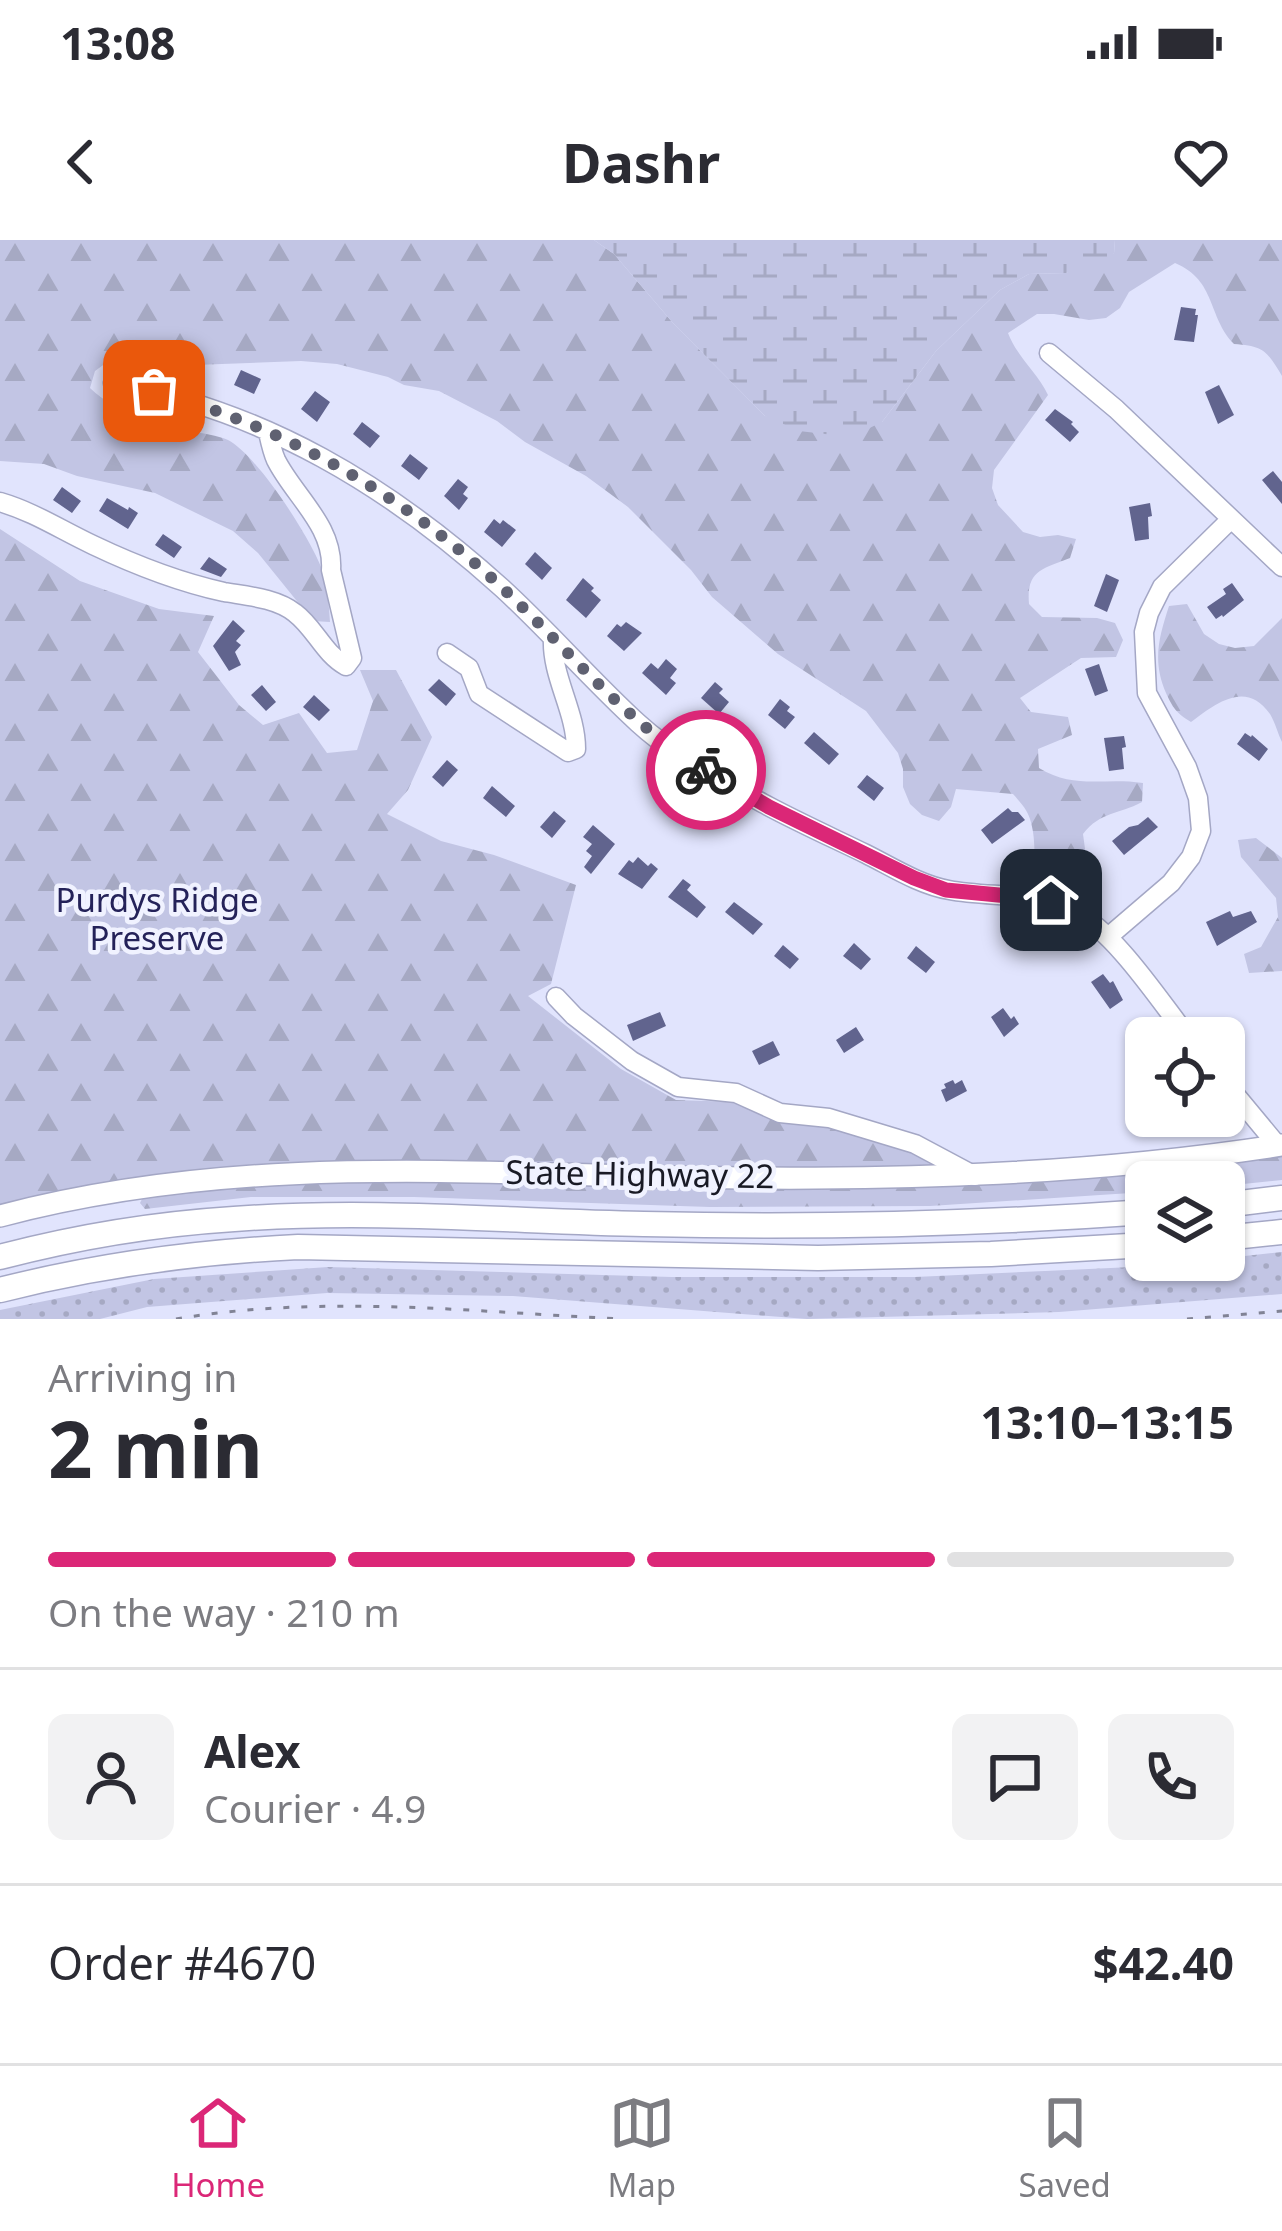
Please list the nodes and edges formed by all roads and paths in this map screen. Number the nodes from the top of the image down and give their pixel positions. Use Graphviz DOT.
graph roads {
  1 [pos="1049,353"];
  2 [pos="113,383"];
  3 [pos="268,432"];
  4 [pos="0,502"];
  5 [pos="1230,520"];
  6 [pos="1282,568"];
  7 [pos="553,638"];
  8 [pos="447,653"];
  9 [pos="1108,937"];
  10 [pos="556,997"];
  11 [pos="1172,1017"];
  12 [pos="1245,1105"];
  13 [pos="1280,1146"];
  14 [pos="975,1176"];
  15 [pos="1282,1198"];
  16 [pos="1245,1202"];
  17 [pos="1125,1213"];
  18 [pos="0,1216"];
  19 [pos="1282,1232"];
  20 [pos="1245,1236"];
  21 [pos="1125,1246"];
  22 [pos="0,1257"];
  23 [pos="0,1290"];
  1 -- 5 [label="street"];
  2 -- 3 [label="street"];
  3 -- 4 [label="street"];
  3 -- 7 [label="street"];
  5 -- 6 [label="street"];
  5 -- 9 [label="street"];
  7 -- 8 [label="street"];
  7 -- 9 [label="street"];
  9 -- 11 [label="street"];
  10 -- 14 [label="street"];
  12 -- 13 [label="street"];
  13 -- 14 [label="main road, State Highway 22"];
  14 -- 18 [label="main road, State Highway 22"];
  15 -- 16 [label="highway"];
  17 -- 22 [label="highway"];
  19 -- 20 [label="highway"];
  21 -- 23 [label="highway"];
}
